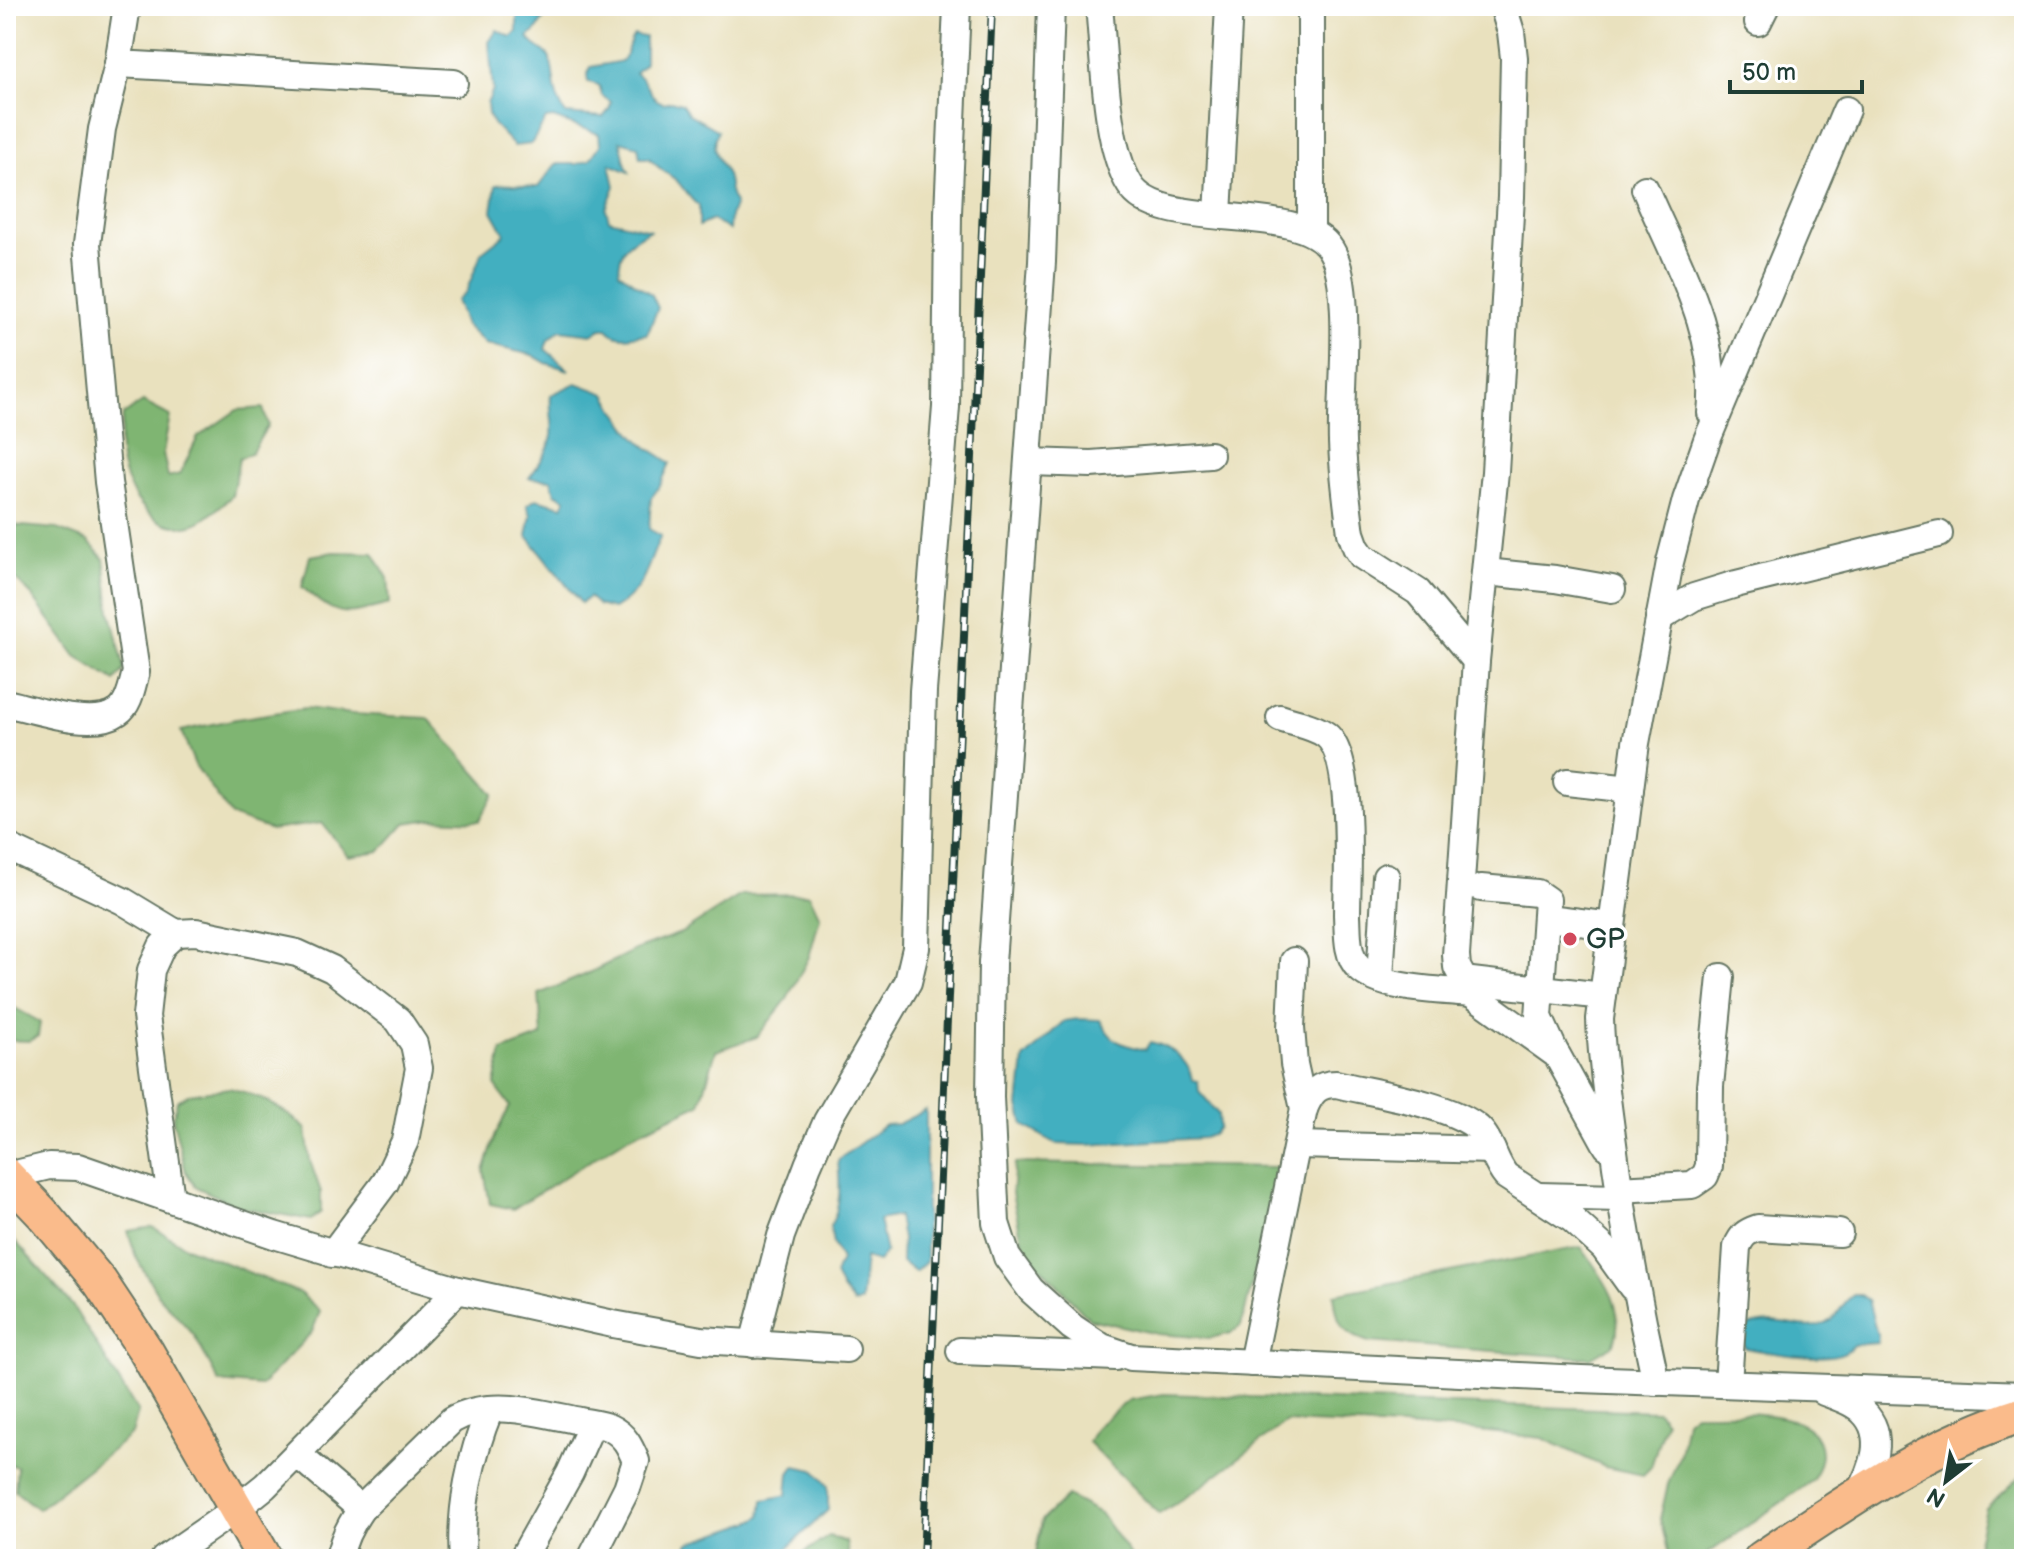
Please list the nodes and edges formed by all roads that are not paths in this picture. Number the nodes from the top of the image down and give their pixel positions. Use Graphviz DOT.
graph roads {
  1 [pos="127,6"];
  2 [pos="957,6"];
  3 [pos="1051,6"];
  4 [pos="1099,6"];
  5 [pos="1229,6"];
  6 [pos="1311,6"];
  7 [pos="1503,6"];
  8 [pos="118,64"];
  9 [pos="454,83"];
  10 [pos="1846,110"];
  11 [pos="1645,189"];
  12 [pos="1218,215"];
  13 [pos="1311,231"];
  14 [pos="1707,440"];
  15 [pos="1210,455"];
  16 [pos="1029,462"];
  17 [pos="1939,534"];
  18 [pos="1486,572"];
  19 [pos="1612,589"];
  20 [pos="1659,618"];
  21 [pos="1476,661"];
  22 [pos="6,703"];
  23 [pos="1280,718"];
  24 [pos="1567,782"];
  25 [pos="1630,789"];
  26 [pos="6,846"];
  27 [pos="1386,877"];
  28 [pos="1481,888"];
  29 [pos="1548,918"];
  30 [pos="1612,926"];
  31 [pos="176,933"];
  32 [pos="1294,961"];
  33 [pos="1721,977"];
  34 [pos="1380,979"];
  35 [pos="1467,987"];
  36 [pos="1541,989"];
  37 [pos="1603,996"];
  38 [pos="1557,1055"];
  39 [pos="1304,1109"];
  40 [pos="1297,1145"];
  41 [pos="1492,1150"];
  42 [pos="1615,1160"];
  43 [pos="6,1176"];
  44 [pos="1618,1193"];
  45 [pos="1539,1196"];
  46 [pos="171,1199"];
  47 [pos="1839,1233"];
  48 [pos="332,1254"];
  49 [pos="458,1290"];
  50 [pos="1635,1292"];
  51 [pos="753,1344"];
  52 [pos="846,1349"];
  53 [pos="960,1351"];
  54 [pos="1131,1357"];
  55 [pos="1252,1363"];
  56 [pos="1656,1382"];
  57 [pos="1728,1384"];
  58 [pos="1813,1387"];
  59 [pos="2024,1395"];
  60 [pos="490,1409"];
  61 [pos="2024,1414"];
  62 [pos="592,1424"];
  63 [pos="297,1454"];
  64 [pos="1859,1494"];
  65 [pos="361,1509"];
  66 [pos="235,1510"];
  67 [pos="164,1559"];
  68 [pos="265,1559"];
  69 [pos="339,1559"];
  70 [pos="463,1559"];
  71 [pos="522,1559"];
  72 [pos="591,1559"];
  73 [pos="1761,1559"];
  1 -- 8 [label="street"];
  2 -- 51 [label="street"];
  3 -- 16 [label="street"];
  4 -- 12 [label="street"];
  5 -- 12 [label="street"];
  6 -- 13 [label="street"];
  7 -- 18 [label="street"];
  8 -- 9 [label="street"];
  8 -- 22 [label="street"];
  10 -- 14 [label="street"];
  11 -- 14 [label="street"];
  12 -- 13 [label="street"];
  13 -- 21 [label="street"];
  14 -- 20 [label="street"];
  15 -- 16 [label="street"];
  16 -- 54 [label="street"];
  17 -- 20 [label="street"];
  18 -- 19 [label="street"];
  18 -- 21 [label="street"];
  20 -- 25 [label="street"];
  21 -- 35 [label="street"];
  23 -- 34 [label="street"];
  24 -- 25 [label="street"];
  25 -- 30 [label="street"];
  26 -- 31 [label="street"];
  27 -- 34 [label="street"];
  28 -- 29 [label="street"];
  29 -- 30 [label="street"];
  29 -- 36 [label="street"];
  30 -- 37 [label="street"];
  31 -- 46 [label="street"];
  31 -- 48 [label="street"];
  32 -- 39 [label="street"];
  33 -- 44 [label="street"];
  34 -- 35 [label="street"];
  35 -- 36 [label="street"];
  35 -- 38 [label="street"];
  36 -- 37 [label="street"];
  36 -- 38 [label="street"];
  37 -- 42 [label="street"];
  38 -- 42 [label="street"];
  39 -- 40 [label="street"];
  39 -- 41 [label="street"];
  40 -- 41 [label="street"];
  40 -- 55 [label="street"];
  41 -- 45 [label="street"];
  42 -- 44 [label="street"];
  43 -- 46 [label="street"];
  43 -- 66 [label="main road"];
  44 -- 45 [label="street"];
  44 -- 50 [label="street"];
  45 -- 50 [label="street"];
  46 -- 48 [label="street"];
  47 -- 57 [label="street"];
  48 -- 49 [label="street"];
  49 -- 51 [label="street"];
  49 -- 63 [label="street"];
  50 -- 56 [label="street"];
  51 -- 52 [label="street"];
  53 -- 54 [label="street"];
  54 -- 55 [label="street"];
  55 -- 56 [label="street"];
  56 -- 57 [label="street"];
  57 -- 58 [label="street"];
  58 -- 59 [label="street"];
  58 -- 64 [label="street"];
  60 -- 62 [label="street"];
  60 -- 65 [label="street"];
  60 -- 70 [label="street"];
  61 -- 64 [label="main road"];
  62 -- 71 [label="street"];
  62 -- 72 [label="street"];
  63 -- 65 [label="street"];
  63 -- 66 [label="street"];
  64 -- 73 [label="main road"];
  65 -- 69 [label="street"];
  66 -- 67 [label="street"];
  66 -- 68 [label="main road"];
}
